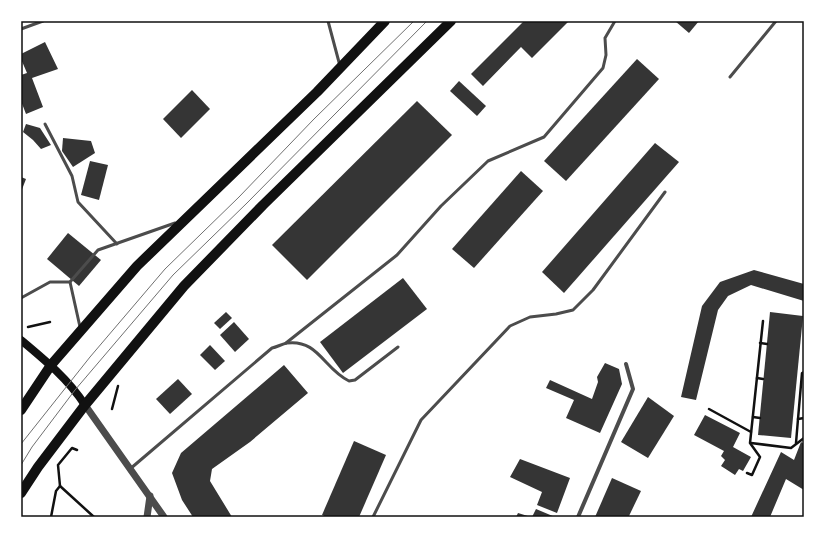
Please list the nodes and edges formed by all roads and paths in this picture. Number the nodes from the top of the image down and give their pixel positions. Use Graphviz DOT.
graph roads {
  1 [pos="328,21"];
  2 [pos="386,21"];
  3 [pos="451,21"];
  4 [pos="615,21"];
  5 [pos="776,21"];
  6 [pos="43,22"];
  7 [pos="21,30"];
  8 [pos="340,68"];
  9 [pos="730,77"];
  10 [pos="45,124"];
  11 [pos="665,192"];
  12 [pos="184,220"];
  13 [pos="117,244"];
  14 [pos="70,282"];
  15 [pos="21,298"];
  16 [pos="763,321"];
  17 [pos="50,322"];
  18 [pos="28,327"];
  19 [pos="81,330"];
  20 [pos="21,340"];
  21 [pos="286,343"];
  22 [pos="760,343"];
  23 [pos="767,344"];
  24 [pos="398,347"];
  25 [pos="626,364"];
  26 [pos="51,365"];
  27 [pos="804,372"];
  28 [pos="757,378"];
  29 [pos="763,379"];
  30 [pos="119,382"];
  31 [pos="85,405"];
  32 [pos="112,409"];
  33 [pos="709,409"];
  34 [pos="21,410"];
  35 [pos="753,417"];
  36 [pos="760,418"];
  37 [pos="804,418"];
  38 [pos="798,419"];
  39 [pos="751,432"];
  40 [pos="804,438"];
  41 [pos="750,443"];
  42 [pos="796,444"];
  43 [pos="77,450"];
  44 [pos="130,469"];
  45 [pos="747,473"];
  46 [pos="60,486"];
  47 [pos="21,493"];
  48 [pos="150,496"];
  49 [pos="51,517"];
  50 [pos="94,517"];
  51 [pos="147,517"];
  52 [pos="164,517"];
  53 [pos="373,517"];
  54 [pos="578,517"];
  1 -- 8 [label="lane"];
  2 -- 8 [label="main road"];
  3 -- 31 [label="main road"];
  4 -- 21 [label="lane"];
  5 -- 9 [label="lane"];
  6 -- 7 [label="lane"];
  8 -- 12 [label="main road"];
  10 -- 13 [label="lane"];
  11 -- 53 [label="lane"];
  12 -- 13 [label="lane"];
  12 -- 19 [label="main road"];
  13 -- 14 [label="lane"];
  14 -- 15 [label="lane"];
  14 -- 19 [label="lane"];
  16 -- 22 [label="path"];
  17 -- 18 [label="path"];
  19 -- 26 [label="main road"];
  20 -- 26 [label="main road"];
  21 -- 24 [label="lane"];
  21 -- 44 [label="lane"];
  22 -- 23 [label="path"];
  22 -- 28 [label="path"];
  25 -- 54 [label="street"];
  26 -- 31 [label="main road"];
  26 -- 34 [label="main road"];
  27 -- 38 [label="path"];
  28 -- 29 [label="path"];
  28 -- 35 [label="path"];
  30 -- 32 [label="path"];
  31 -- 44 [label="street"];
  31 -- 47 [label="main road"];
  33 -- 39 [label="path"];
  35 -- 36 [label="path"];
  35 -- 39 [label="path"];
  37 -- 38 [label="path"];
  38 -- 42 [label="path"];
  39 -- 41 [label="path"];
  40 -- 42 [label="path"];
  41 -- 42 [label="path"];
  41 -- 45 [label="path"];
  43 -- 46 [label="path"];
  44 -- 48 [label="street"];
  46 -- 49 [label="path"];
  46 -- 50 [label="path"];
  48 -- 51 [label="street"];
  48 -- 52 [label="street"];
}
